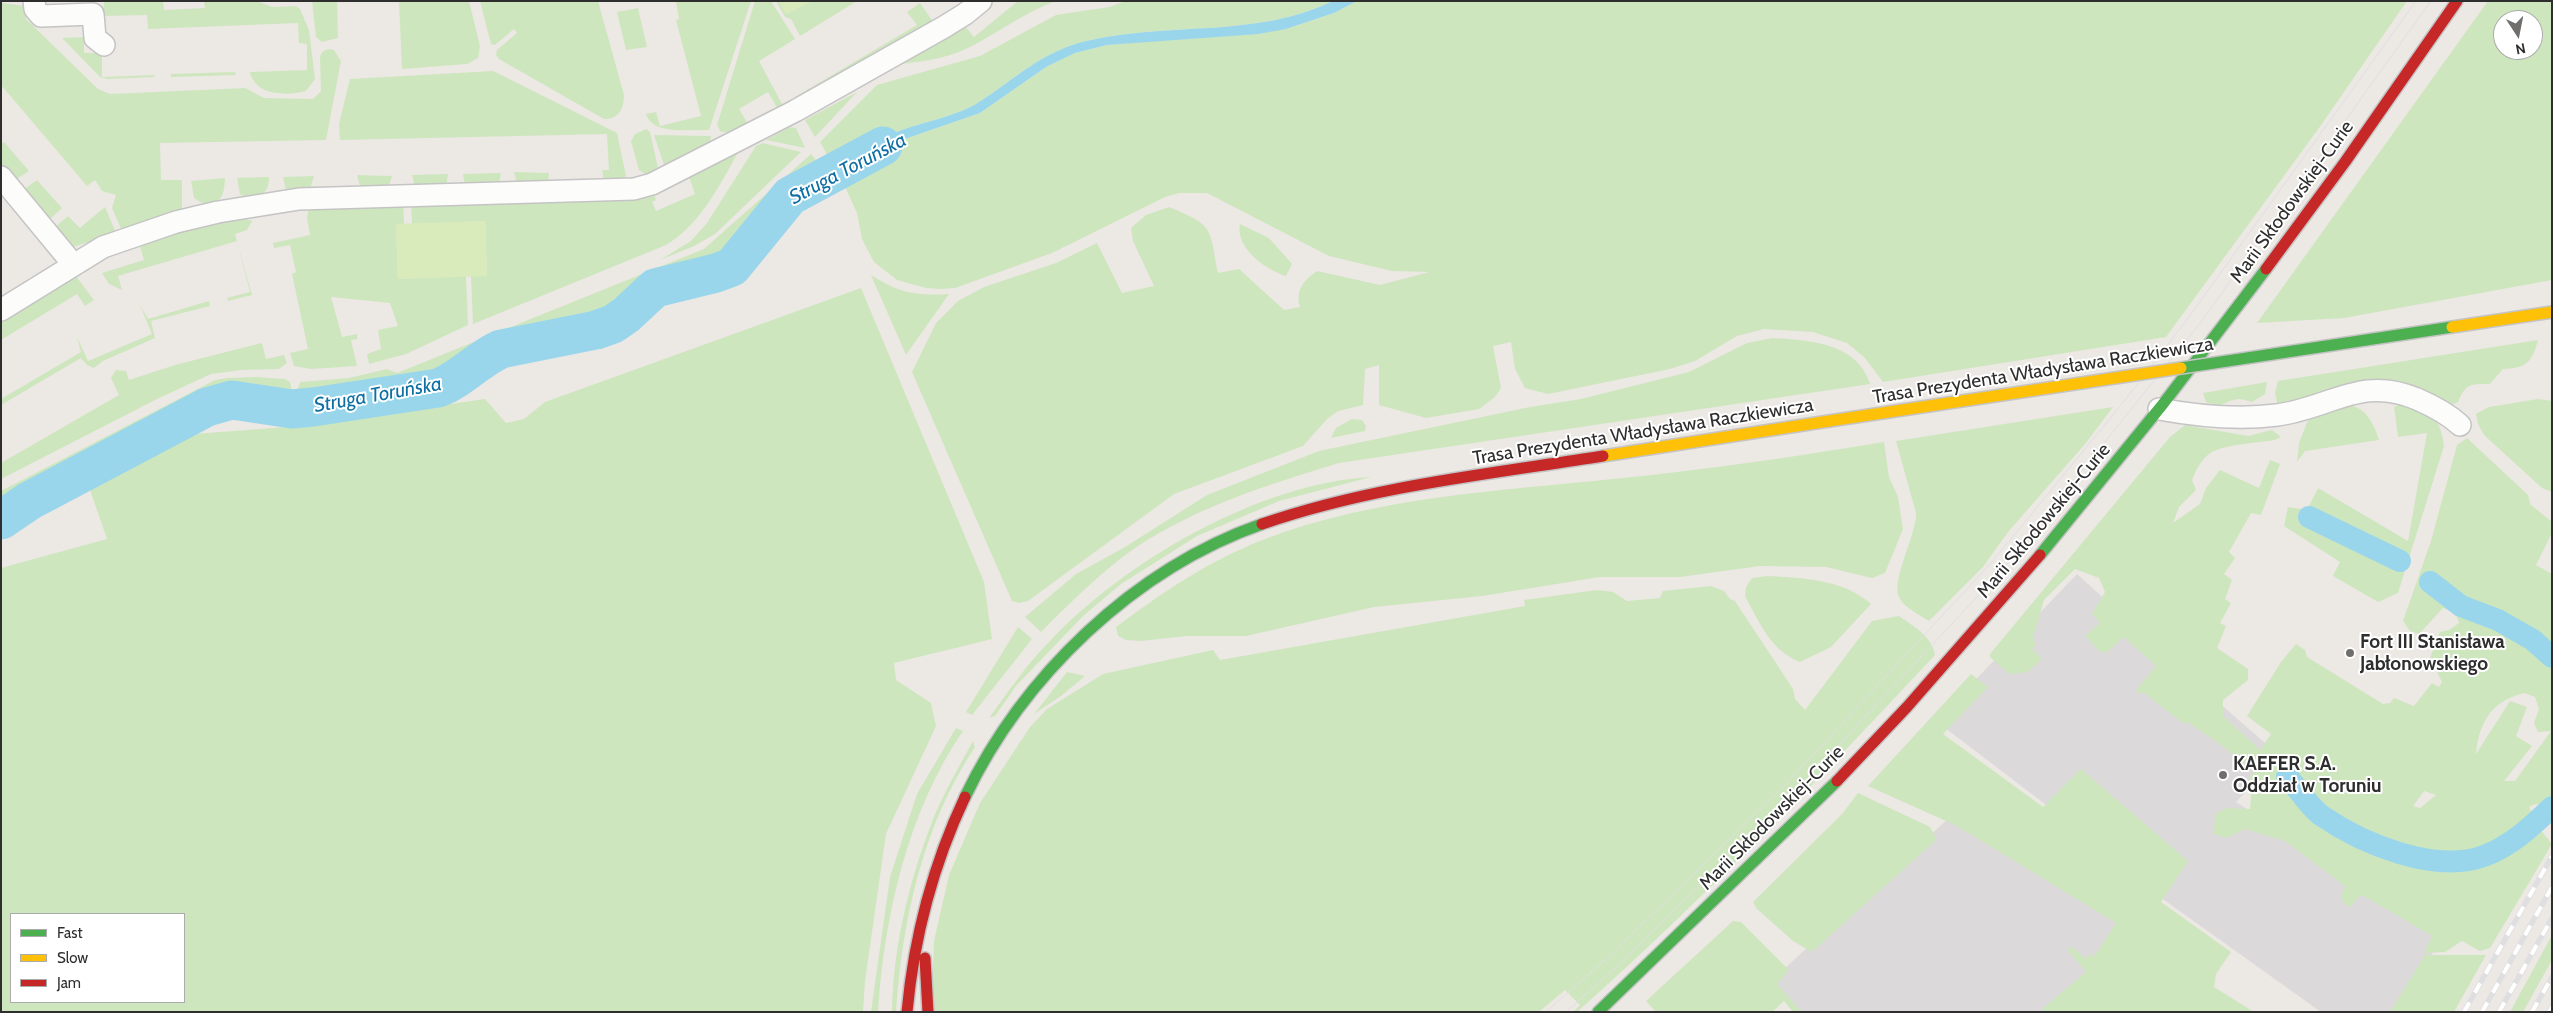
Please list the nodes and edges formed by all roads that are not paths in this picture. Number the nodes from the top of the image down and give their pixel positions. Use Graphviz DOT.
graph roads {
  1 [pos="34,1"];
  2 [pos="2457,1"];
  3 [pos="967,6"];
  4 [pos="104,45"];
  5 [pos="1,177"];
  6 [pos="73,264"];
  7 [pos="1,310"];
  8 [pos="2552,312"];
  9 [pos="2159,409"];
  10 [pos="2460,425"];
  11 [pos="927,902"];
  12 [pos="907,1012"];
  13 [pos="928,1012"];
  14 [pos="1598,1012"];
  1 -- 4 [label="street"];
  2 -- 9 [label="main road, Marii Skłodowskiej-Curie"];
  3 -- 6 [label="street"];
  5 -- 6 [label="street"];
  6 -- 7 [label="street"];
  8 -- 11 [label="main road, Trasa Prezydenta Władysława Raczkiewicza, bridge"];
  9 -- 10 [label="street"];
  9 -- 14 [label="main road, Marii Skłodowskiej-Curie"];
  11 -- 12 [label="main road, Trasa Prezydenta Władysława Raczkiewicza"];
  11 -- 13 [label="main road, Trasa Prezydenta Władysława Raczkiewicza"];
}
